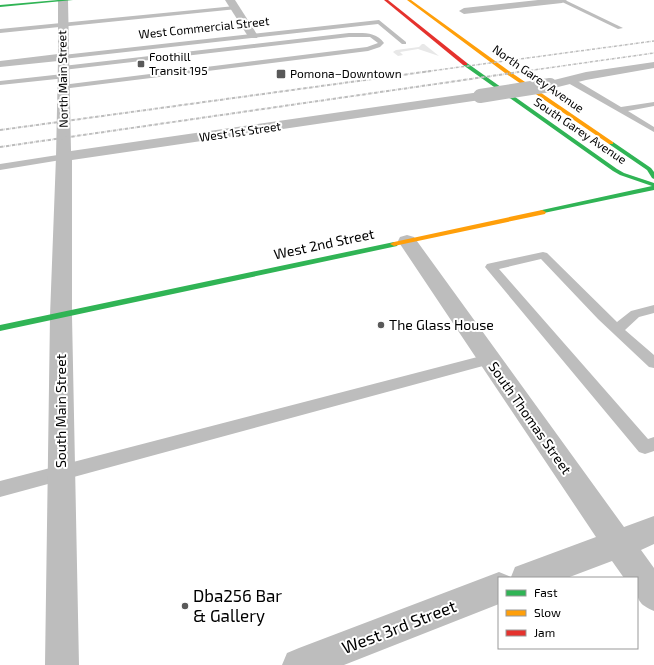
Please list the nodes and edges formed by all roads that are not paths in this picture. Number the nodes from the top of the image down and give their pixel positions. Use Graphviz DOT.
graph roads {
  1 [pos="66,0"];
  2 [pos="386,0"];
  3 [pos="409,0"];
  4 [pos="561,0"];
  5 [pos="232,4"];
  6 [pos="0,6"];
  7 [pos="464,11"];
  8 [pos="63,25"];
  9 [pos="620,28"];
  10 [pos="0,32"];
  11 [pos="253,36"];
  12 [pos="404,43"];
  13 [pos="0,64"];
  14 [pos="654,65"];
  15 [pos="63,72"];
  16 [pos="571,81"];
  17 [pos="0,83"];
  18 [pos="651,105"];
  19 [pos="620,110"];
  20 [pos="654,130"];
  21 [pos="64,157"];
  22 [pos="0,167"];
  23 [pos="654,177"];
  24 [pos="654,185"];
  25 [pos="654,188"];
  26 [pos="407,241"];
  27 [pos="654,309"];
  28 [pos="61,316"];
  29 [pos="0,328"];
  30 [pos="617,330"];
  31 [pos="489,360"];
  32 [pos="654,362"];
  33 [pos="654,444"];
  34 [pos="62,472"];
  35 [pos="0,489"];
  36 [pos="654,530"];
  37 [pos="617,543"];
  38 [pos="529,577"];
  39 [pos="498,588"];
  40 [pos="654,595"];
  41 [pos="62,665"];
  42 [pos="299,665"];
  1 -- 6 [label="main road"];
  1 -- 8 [label="street, North Main Street"];
  2 -- 24 [label="main road, South Garey Avenue"];
  3 -- 23 [label="main road, North Garey Avenue"];
  4 -- 7 [label="street"];
  4 -- 9 [label="lane"];
  5 -- 8 [label="lane"];
  5 -- 11 [label="street"];
  8 -- 10 [label="lane"];
  8 -- 15 [label="street, North Main Street"];
  11 -- 12 [label="lane, West Commercial Street"];
  11 -- 15 [label="lane, West Commercial Street"];
  13 -- 15 [label="street, West Commercial Street"];
  14 -- 16 [label="street, West 1st Street"];
  15 -- 15 [label="lane"];
  15 -- 17 [label="lane"];
  15 -- 21 [label="street, North Main Street"];
  16 -- 19 [label="lane"];
  16 -- 21 [label="street, West 1st Street, bridge"];
  18 -- 19 [label="lane"];
  19 -- 20 [label="lane"];
  21 -- 22 [label="lane, West 1st Street"];
  21 -- 28 [label="street, South Main Street"];
  25 -- 26 [label="main road, West 2nd Street"];
  26 -- 28 [label="main road, West 2nd Street"];
  26 -- 31 [label="street, South Thomas Street"];
  27 -- 30 [label="lane"];
  28 -- 29 [label="main road, West 2nd Street"];
  28 -- 34 [label="street, South Main Street"];
  30 -- 32 [label="lane"];
  30 -- 33 [label="lane"];
  31 -- 34 [label="lane"];
  31 -- 37 [label="street, South Thomas Street"];
  34 -- 35 [label="lane"];
  34 -- 41 [label="street, South Main Street"];
  36 -- 37 [label="street"];
  37 -- 38 [label="street"];
  37 -- 40 [label="street, South Thomas Street"];
  39 -- 42 [label="street, West 3rd Street"];
}
